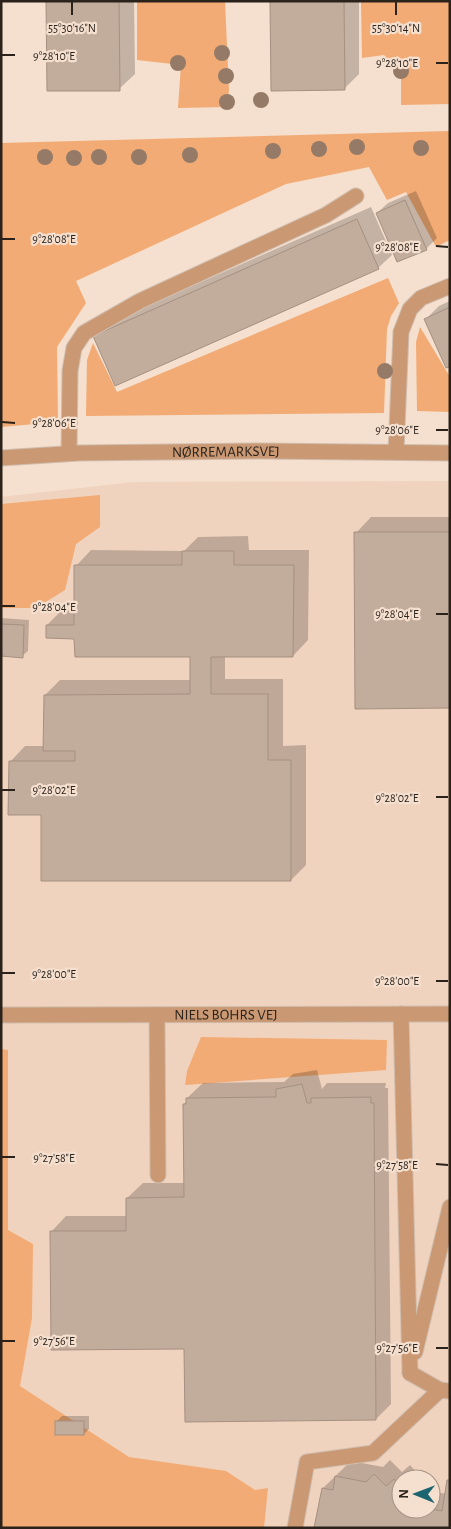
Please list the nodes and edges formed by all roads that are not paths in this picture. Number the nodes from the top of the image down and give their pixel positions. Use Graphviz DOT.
graph roads {
  1 [pos="356,196"];
  2 [pos="450,286"];
  3 [pos="396,452"];
  4 [pos="69,453"];
  5 [pos="450,453"];
  6 [pos="1,458"];
  7 [pos="401,1014"];
  8 [pos="450,1014"];
  9 [pos="157,1015"];
  10 [pos="1,1016"];
  11 [pos="158,1175"];
  12 [pos="450,1207"];
  13 [pos="410,1373"];
  14 [pos="445,1390"];
  15 [pos="295,1528"];
  1 -- 4 [label="street"];
  2 -- 3 [label="street"];
  3 -- 4 [label="street, NØRREMARKSVEJ"];
  3 -- 5 [label="street, NØRREMARKSVEJ"];
  4 -- 6 [label="street, NØRREMARKSVEJ"];
  7 -- 8 [label="street, NIELS BOHRS VEJ"];
  7 -- 9 [label="street, NIELS BOHRS VEJ"];
  7 -- 13 [label="street"];
  9 -- 10 [label="street, NIELS BOHRS VEJ"];
  9 -- 11 [label="street"];
  12 -- 13 [label="street"];
  13 -- 14 [label="street"];
  14 -- 15 [label="street"];
}
